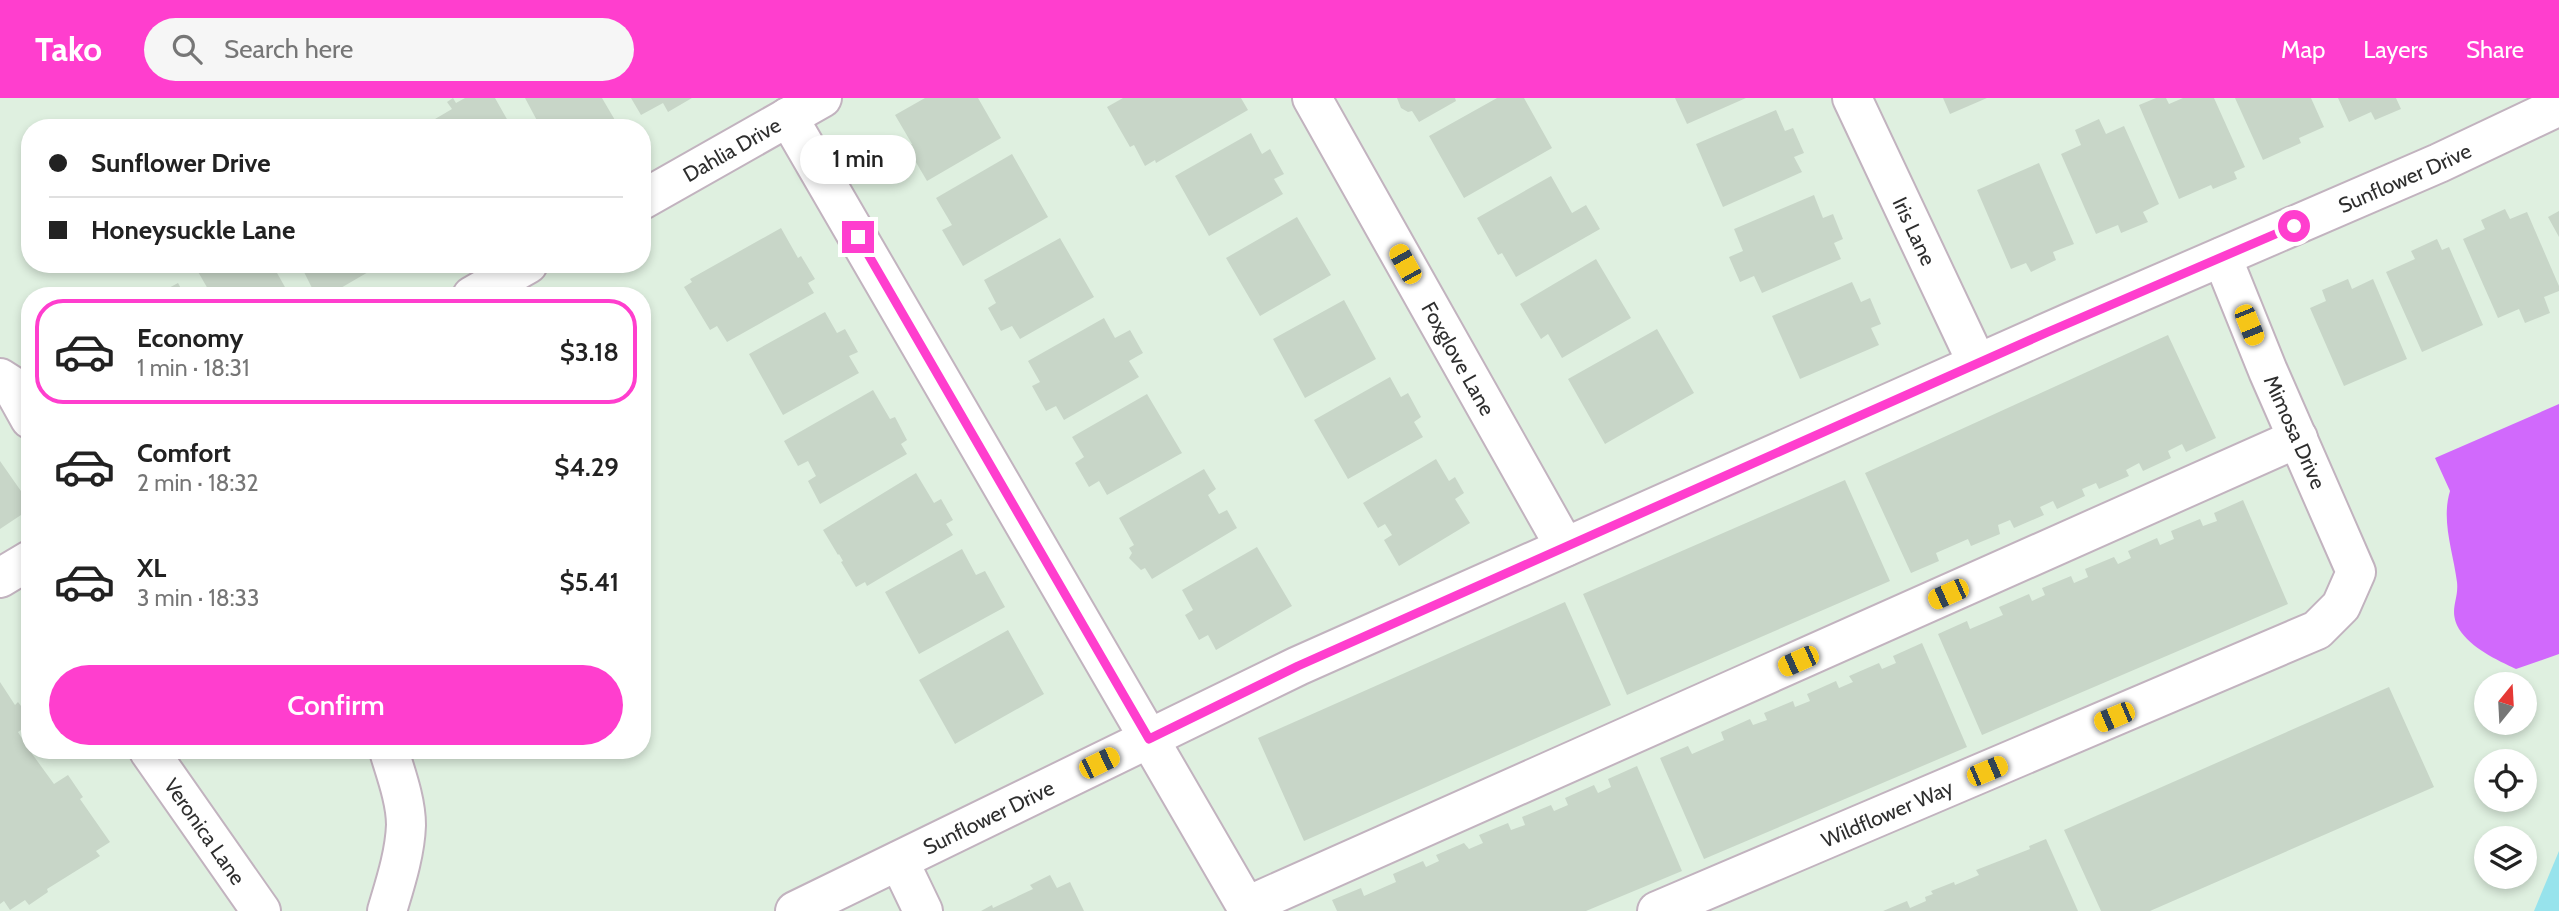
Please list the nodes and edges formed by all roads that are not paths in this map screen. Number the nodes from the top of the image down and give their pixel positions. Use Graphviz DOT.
graph roads {
  1 [pos="822,98"];
  2 [pos="1312,98"];
  3 [pos="1852,98"];
  4 [pos="2559,99"];
  5 [pos="788,117"];
  6 [pos="651,195"];
  7 [pos="2222,257"];
  8 [pos="512,273"];
  9 [pos="488,287"];
  10 [pos="1977,363"];
  11 [pos="0,379"];
  12 [pos="21,403"];
  13 [pos="2298,438"];
  14 [pos="1565,547"];
  15 [pos="2341,606"];
  16 [pos="1149,739"];
  17 [pos="155,759"];
  18 [pos="391,759"];
  19 [pos="899,860"];
  20 [pos="1248,909"];
  21 [pos="261,911"];
  22 [pos="387,911"];
  23 [pos="795,911"];
  24 [pos="923,911"];
  25 [pos="1657,911"];
  1 -- 5 [label="street, Dahlia Drive"];
  2 -- 14 [label="street, Foxglove Lane"];
  3 -- 10 [label="street, Iris Lane"];
  4 -- 7 [label="street, Sunflower Drive"];
  5 -- 6 [label="street, Dahlia Drive"];
  5 -- 16 [label="street"];
  7 -- 10 [label="street, Sunflower Drive"];
  7 -- 13 [label="street, Mimosa Drive"];
  8 -- 9 [label="street"];
  10 -- 14 [label="street, Sunflower Drive"];
  11 -- 12 [label="street"];
  13 -- 15 [label="street, Mimosa Drive"];
  13 -- 20 [label="street"];
  14 -- 16 [label="street, Sunflower Drive"];
  15 -- 25 [label="street, Wildflower Way"];
  16 -- 19 [label="street, Sunflower Drive"];
  16 -- 20 [label="street"];
  17 -- 21 [label="street, Veronica Lane"];
  18 -- 22 [label="street"];
  19 -- 23 [label="street, Sunflower Drive"];
  19 -- 24 [label="street"];
}
